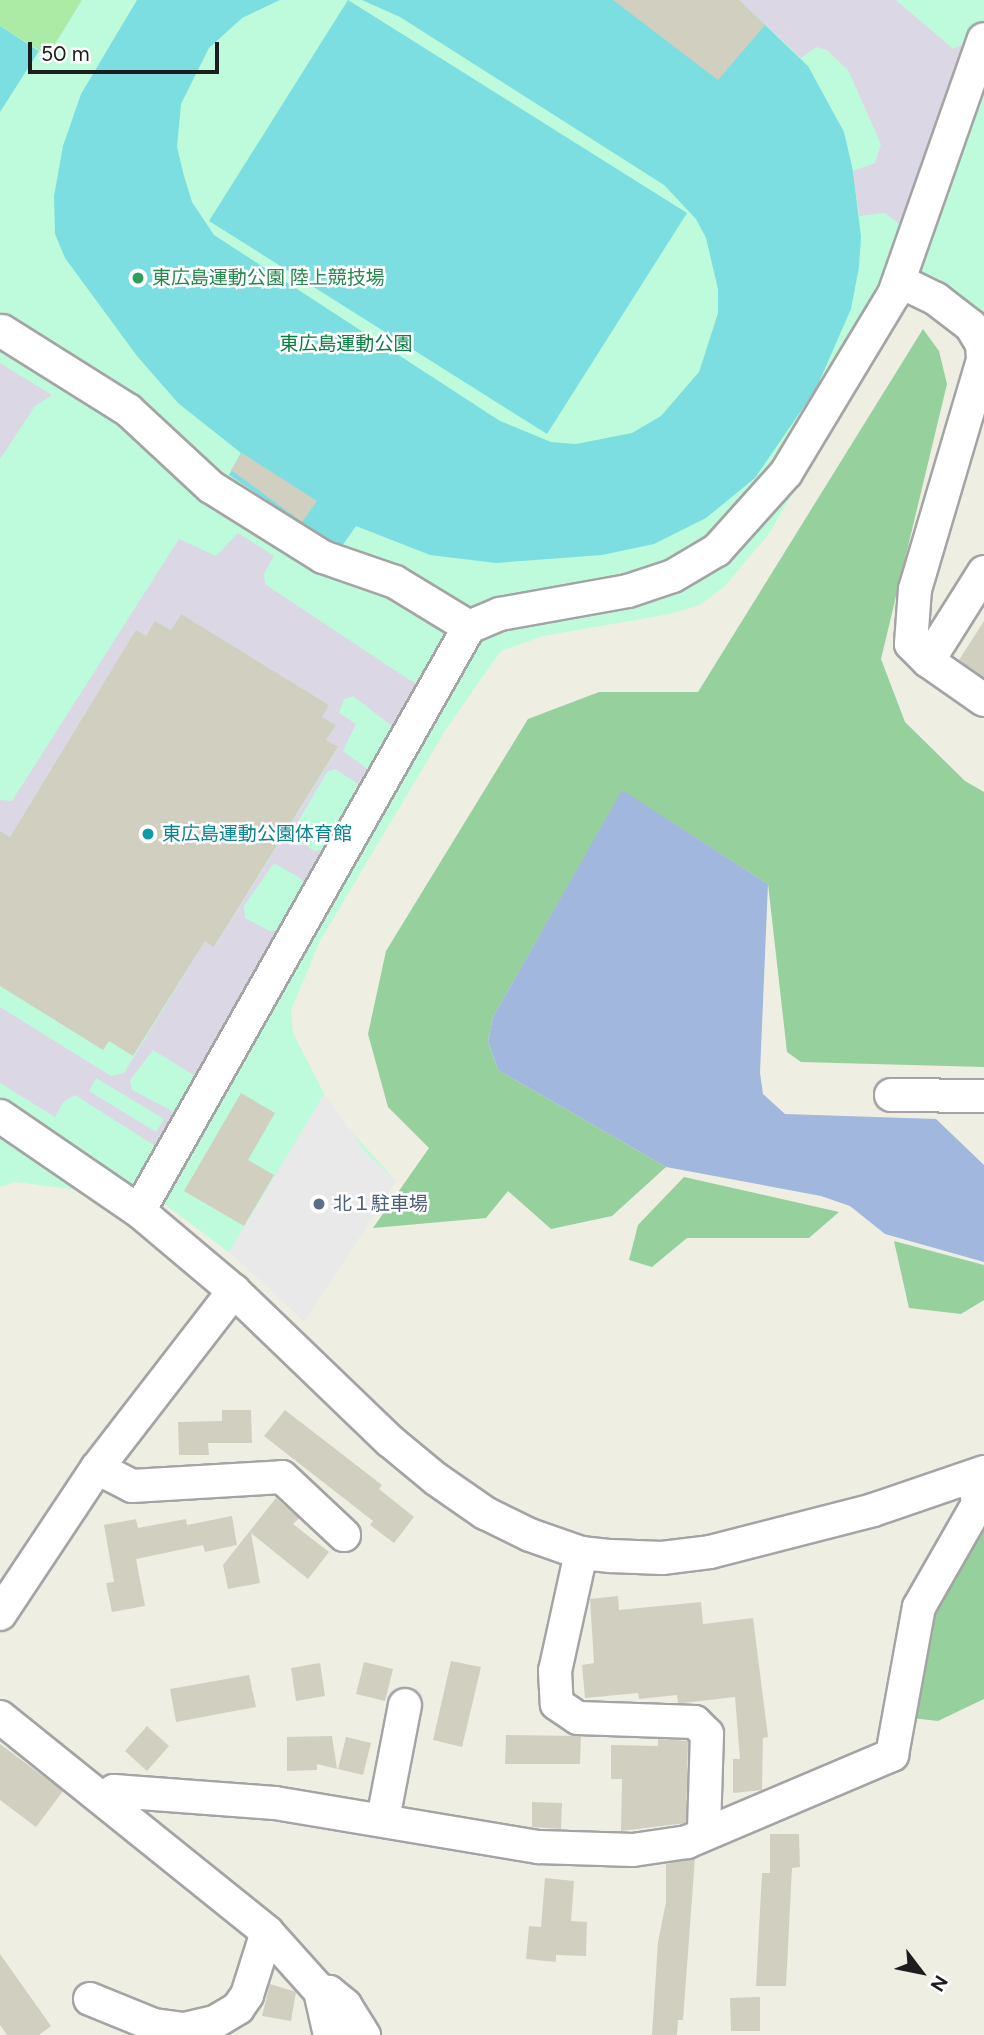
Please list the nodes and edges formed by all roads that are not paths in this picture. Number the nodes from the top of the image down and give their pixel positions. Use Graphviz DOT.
graph roads {
  1 [pos="984,39"];
  2 [pos="899,281"];
  3 [pos="2,331"];
  4 [pos="984,572"];
  5 [pos="469,627"];
  6 [pos="928,661"];
  7 [pos="984,701"];
  8 [pos="891,1095"];
  9 [pos="984,1096"];
  10 [pos="0,1116"];
  11 [pos="139,1211"];
  12 [pos="234,1291"];
  13 [pos="97,1468"];
  14 [pos="979,1474"];
  15 [pos="344,1535"];
  16 [pos="582,1553"];
  17 [pos="0,1614"];
  18 [pos="405,1705"];
  19 [pos="0,1717"];
  20 [pos="106,1801"];
  21 [pos="383,1819"];
  22 [pos="704,1832"];
  23 [pos="267,1932"];
  24 [pos="320,1991"];
  25 [pos="90,1999"];
  26 [pos="167,2031"];
  27 [pos="330,2035"];
  28 [pos="363,2035"];
  1 -- 2 [label="street"];
  2 -- 5 [label="street"];
  2 -- 6 [label="street"];
  3 -- 5 [label="street"];
  4 -- 6 [label="street"];
  5 -- 11 [label="street"];
  6 -- 7 [label="street"];
  8 -- 9 [label="street"];
  10 -- 11 [label="street"];
  11 -- 12 [label="street"];
  12 -- 13 [label="street"];
  12 -- 16 [label="street"];
  13 -- 15 [label="street"];
  13 -- 17 [label="street"];
  14 -- 16 [label="street"];
  14 -- 22 [label="street"];
  16 -- 22 [label="street"];
  18 -- 21 [label="street"];
  19 -- 20 [label="street"];
  20 -- 21 [label="street"];
  20 -- 23 [label="street"];
  21 -- 22 [label="street"];
  23 -- 24 [label="street"];
  23 -- 26 [label="street"];
  24 -- 27 [label="street"];
  24 -- 28 [label="street"];
  25 -- 26 [label="street"];
}
